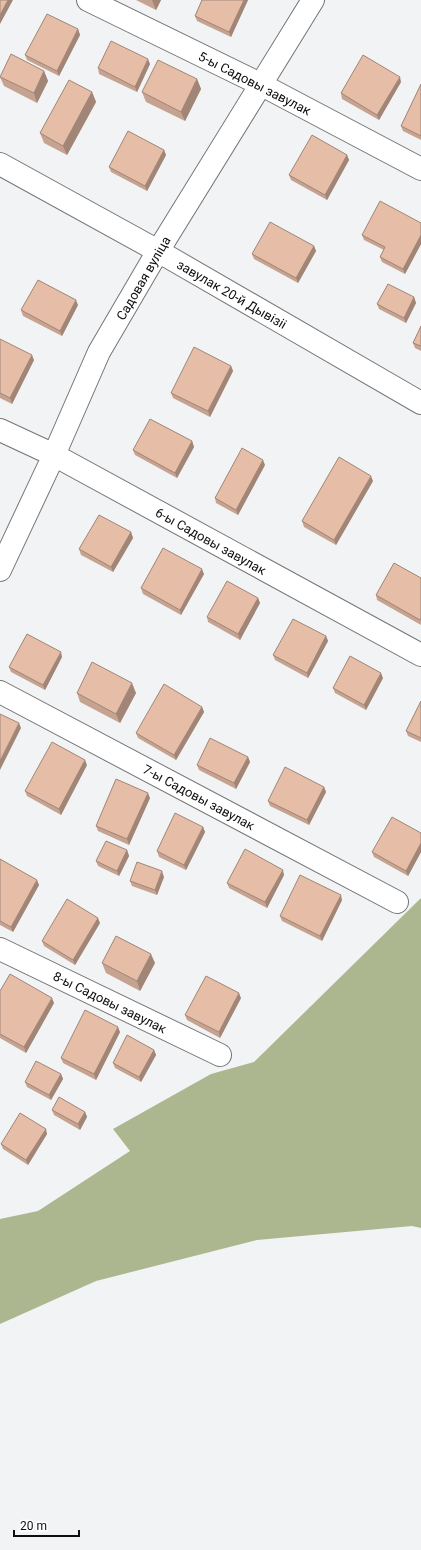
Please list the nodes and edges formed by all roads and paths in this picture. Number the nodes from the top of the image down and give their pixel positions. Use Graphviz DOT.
graph roads {
  1 [pos="88,0"];
  2 [pos="313,0"];
  3 [pos="260,84"];
  4 [pos="0,164"];
  5 [pos="421,169"];
  6 [pos="158,251"];
  7 [pos="421,403"];
  8 [pos="0,430"];
  9 [pos="54,455"];
  10 [pos="0,570"];
  11 [pos="421,655"];
  12 [pos="0,692"];
  13 [pos="397,902"];
  14 [pos="0,949"];
  15 [pos="220,1055"];
  1 -- 3 [label="street, 5-ы Садовы завулак"];
  2 -- 3 [label="street, Садовая вуліца"];
  3 -- 5 [label="street, 5-ы Садовы завулак"];
  3 -- 6 [label="street, Садовая вуліца"];
  4 -- 6 [label="street, завулак 20-й Дывізіі"];
  6 -- 7 [label="street, завулак 20-й Дывізіі"];
  6 -- 9 [label="street, Садовая вуліца"];
  8 -- 9 [label="street, 6-ы Садовы завулак"];
  9 -- 10 [label="street, Садовая вуліца"];
  9 -- 11 [label="street, 6-ы Садовы завулак"];
  12 -- 13 [label="street, 7-ы Садовы завулак"];
  14 -- 15 [label="street, 8-ы Садовы завулак"];
}
